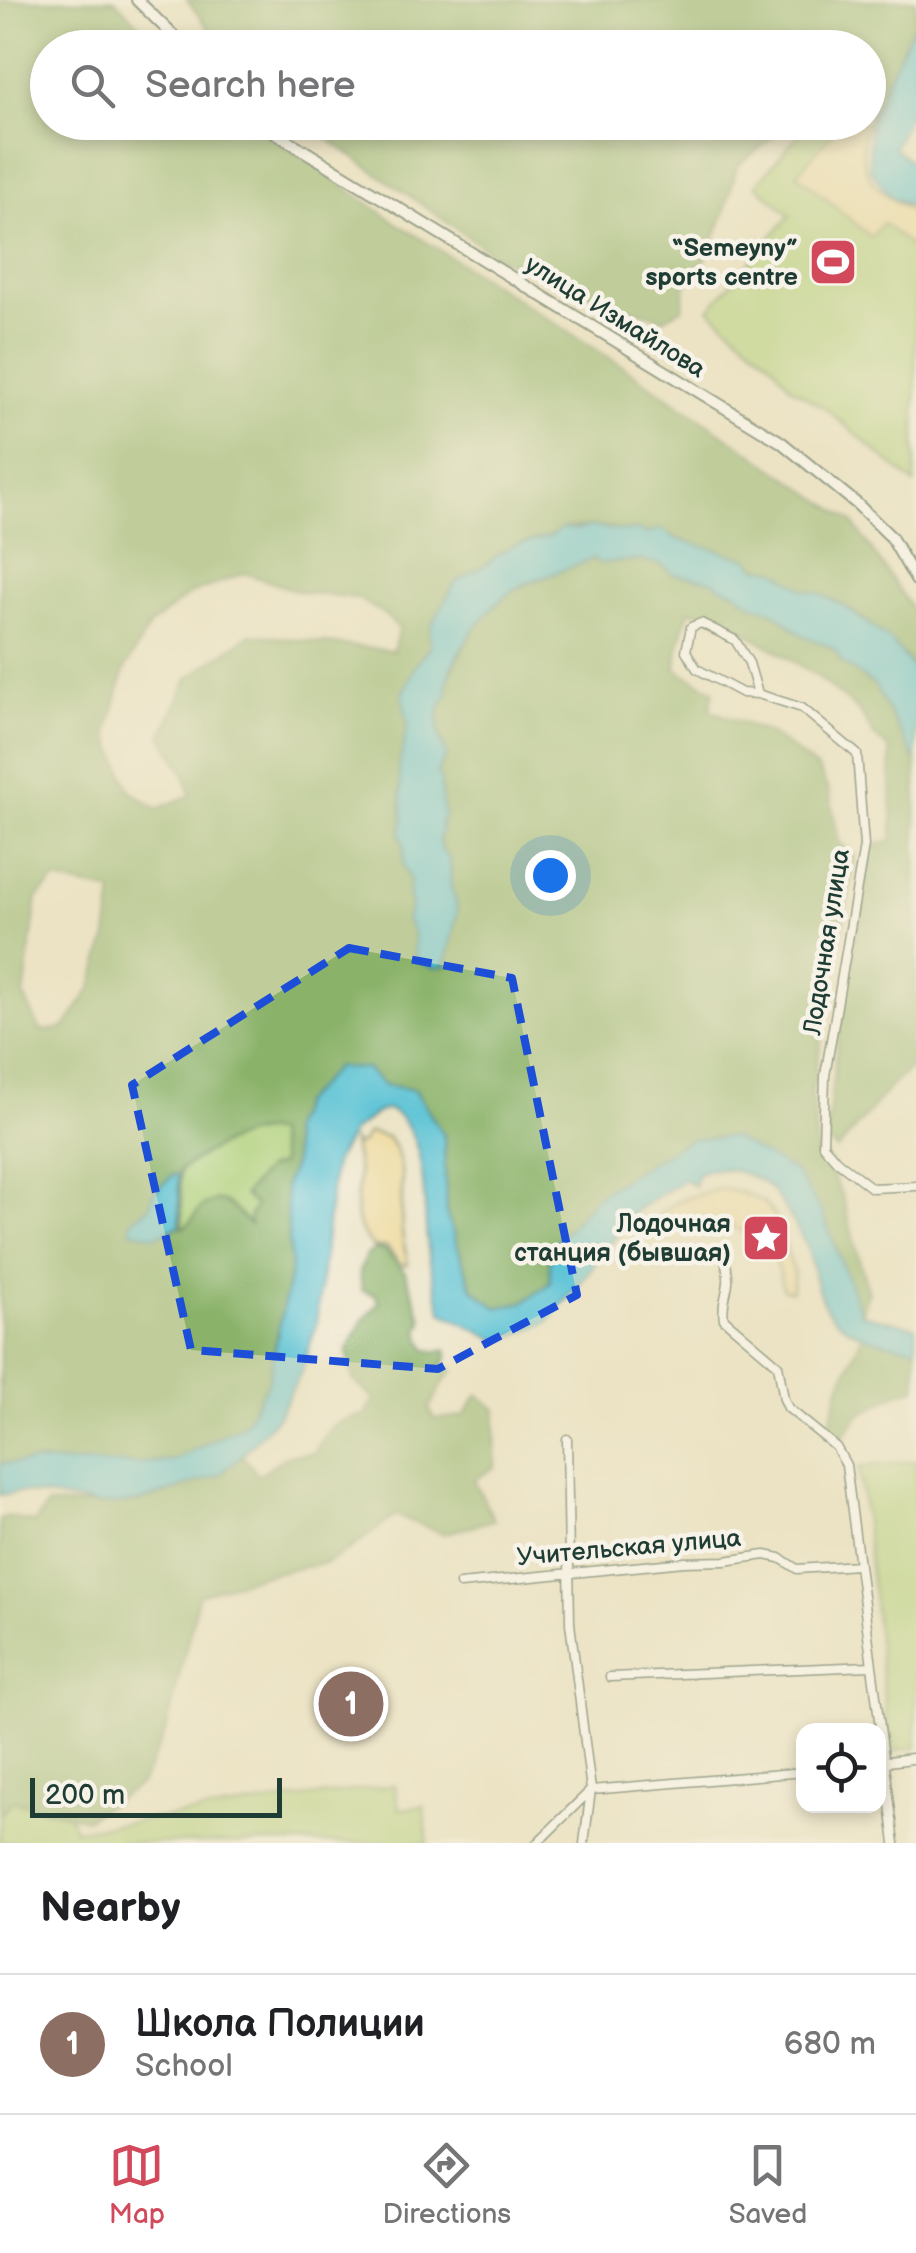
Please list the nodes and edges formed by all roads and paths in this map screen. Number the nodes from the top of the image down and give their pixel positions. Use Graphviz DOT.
graph roads {
  1 [pos="137,0"];
  2 [pos="168,30"];
  3 [pos="288,140"];
  4 [pos="916,580"];
  5 [pos="758,694"];
  6 [pos="916,1186"];
  7 [pos="725,1254"];
  8 [pos="567,1438"];
  9 [pos="858,1565"];
  10 [pos="569,1574"];
  11 [pos="460,1584"];
  12 [pos="870,1666"];
  13 [pos="610,1677"];
  14 [pos="877,1723"];
  15 [pos="916,1758"];
  16 [pos="886,1761"];
  17 [pos="796,1773"];
  18 [pos="591,1790"];
  19 [pos="886,1793"];
  20 [pos="536,1843"];
  21 [pos="584,1843"];
  22 [pos="894,1843"];
  1 -- 2 [label="main road"];
  3 -- 4 [label="main road, улица Измайлова"];
  5 -- 5 [label="street, Лодочная улица"];
  5 -- 6 [label="street, Лодочная улица"];
  7 -- 9 [label="street"];
  8 -- 10 [label="street"];
  9 -- 10 [label="street, Учительская улица"];
  9 -- 12 [label="street"];
  10 -- 11 [label="street, Учительская улица"];
  10 -- 18 [label="street"];
  12 -- 13 [label="street"];
  12 -- 14 [label="street"];
  15 -- 16 [label="street"];
  17 -- 18 [label="street"];
  18 -- 20 [label="street"];
  18 -- 21 [label="street"];
  19 -- 22 [label="street"];
}
